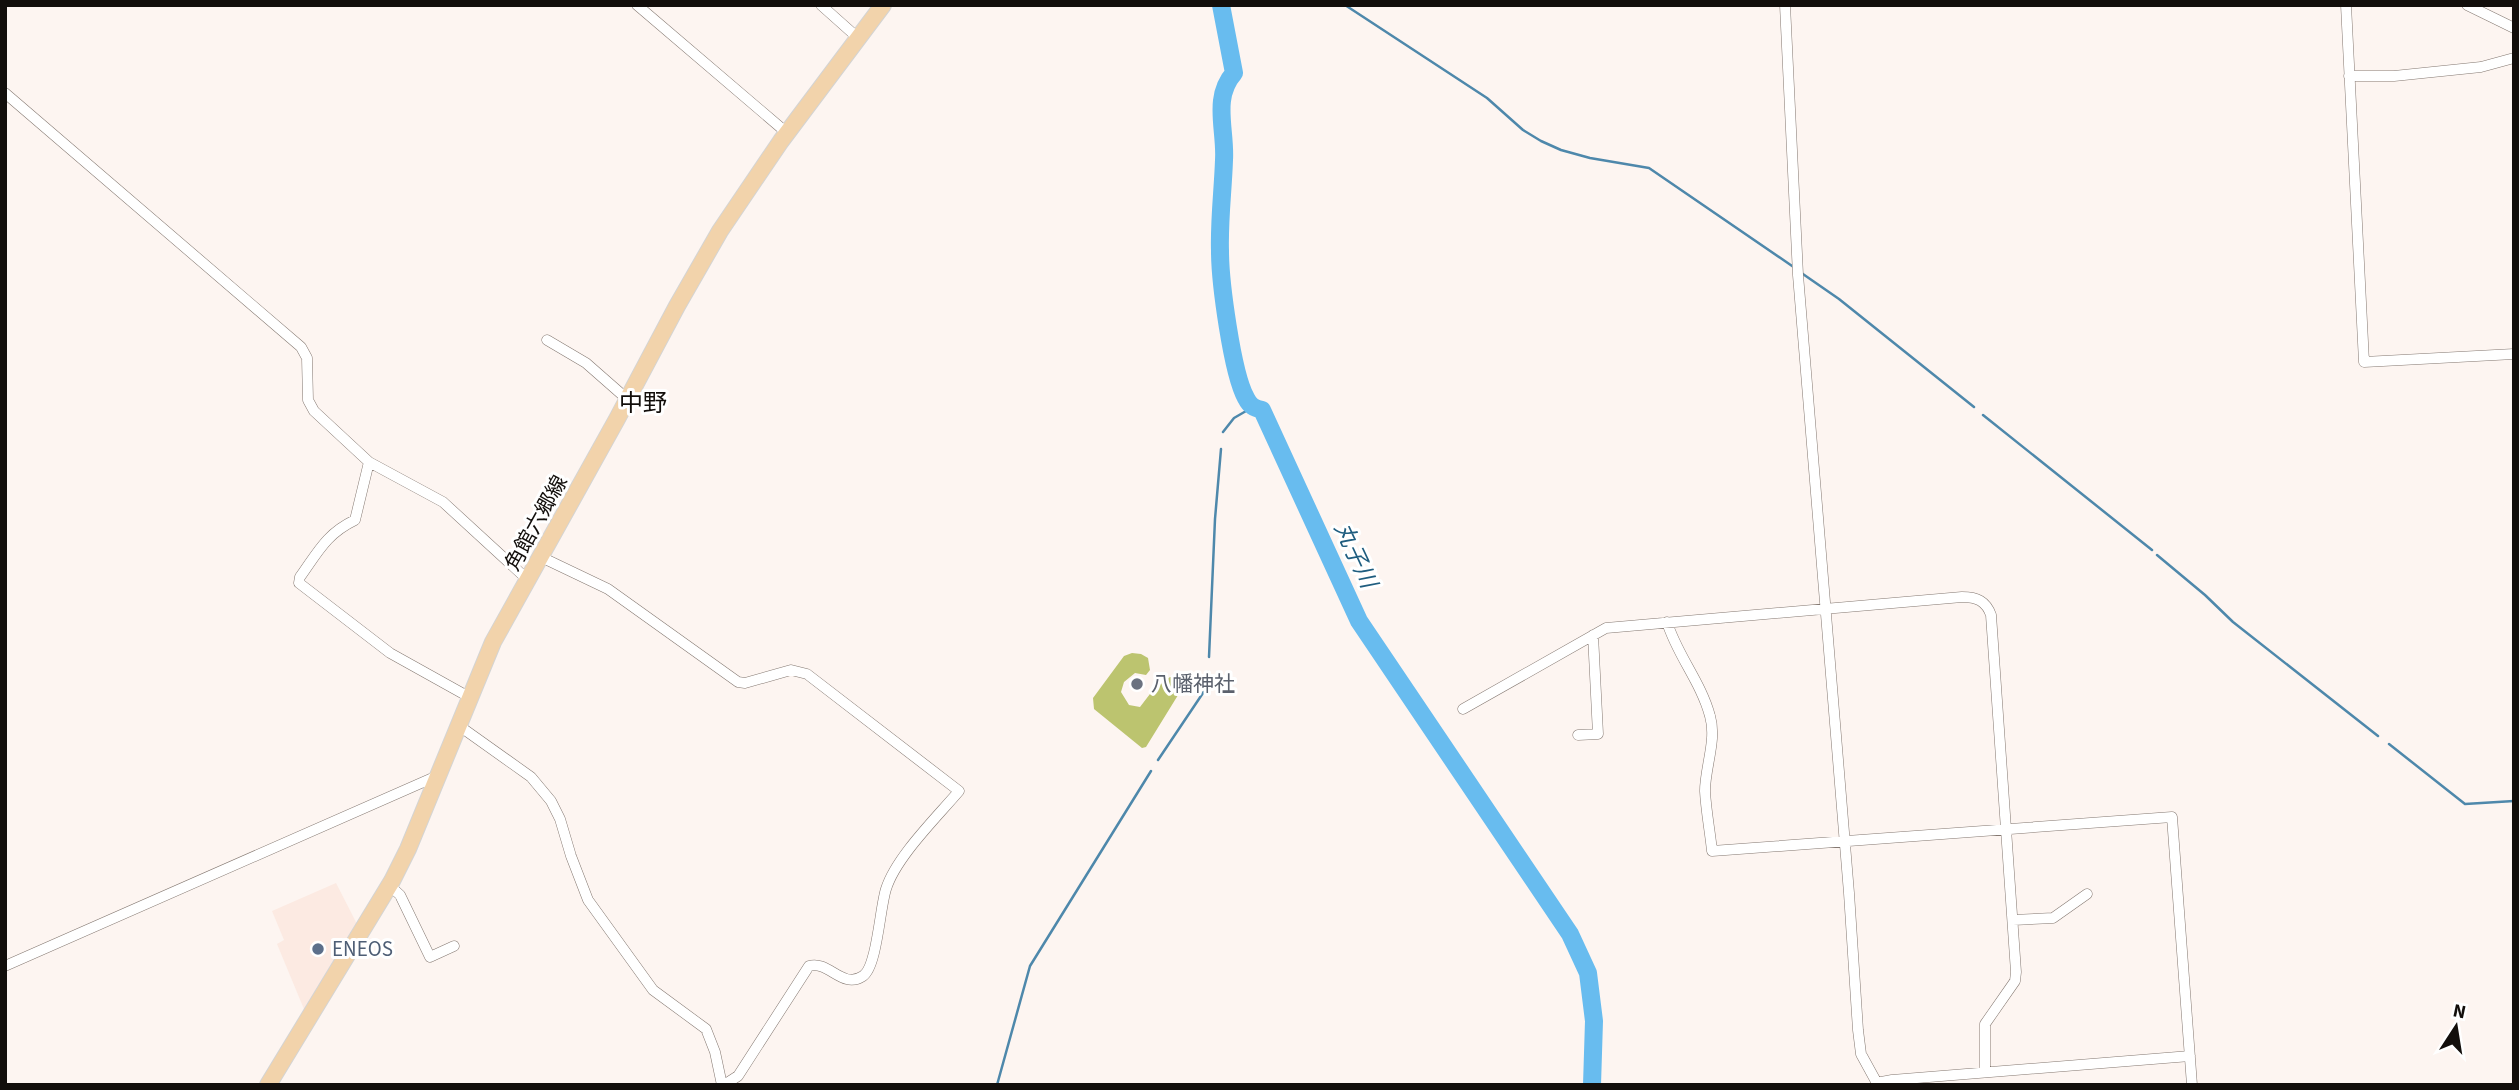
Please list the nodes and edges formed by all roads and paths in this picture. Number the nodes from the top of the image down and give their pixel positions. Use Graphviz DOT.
graph roads {
  1 [pos="637,5"];
  2 [pos="821,5"];
  3 [pos="883,5"];
  4 [pos="1786,5"];
  5 [pos="2346,5"];
  6 [pos="2467,5"];
  7 [pos="2514,28"];
  8 [pos="858,38"];
  9 [pos="2514,58"];
  10 [pos="2349,76"];
  11 [pos="5,93"];
  12 [pos="787,133"];
  13 [pos="547,340"];
  14 [pos="2514,355"];
  15 [pos="628,400"];
  16 [pos="369,462"];
  17 [pos="541,557"];
  18 [pos="528,580"];
  19 [pos="1825,609"];
  20 [pos="1667,622"];
  21 [pos="1593,635"];
  22 [pos="469,697"];
  23 [pos="1463,709"];
  24 [pos="458,725"];
  25 [pos="1578,735"];
  26 [pos="437,776"];
  27 [pos="2007,828"];
  28 [pos="1843,842"];
  29 [pos="389,885"];
  30 [pos="2087,894"];
  31 [pos="2013,920"];
  32 [pos="454,946"];
  33 [pos="5,966"];
  34 [pos="2190,1056"];
  35 [pos="1986,1072"];
  36 [pos="1877,1084"];
  37 [pos="268,1085"];
  38 [pos="723,1085"];
  39 [pos="2192,1085"];
  1 -- 12 [label="street"];
  2 -- 8 [label="street"];
  3 -- 8 [label="main road, 角館六郷線"];
  4 -- 19 [label="street"];
  5 -- 10 [label="street"];
  6 -- 7 [label="street"];
  8 -- 12 [label="main road, 角館六郷線"];
  9 -- 10 [label="street"];
  10 -- 14 [label="street"];
  11 -- 16 [label="street"];
  12 -- 15 [label="main road, 角館六郷線"];
  13 -- 15 [label="street"];
  15 -- 17 [label="main road, 角館六郷線"];
  16 -- 18 [label="street"];
  16 -- 22 [label="street"];
  17 -- 18 [label="main road, 角館六郷線"];
  17 -- 38 [label="street"];
  18 -- 22 [label="main road, 角館六郷線"];
  19 -- 20 [label="street"];
  19 -- 27 [label="street"];
  19 -- 28 [label="street"];
  20 -- 21 [label="street"];
  20 -- 28 [label="street"];
  21 -- 23 [label="street"];
  21 -- 25 [label="street"];
  22 -- 24 [label="main road, 角館六郷線"];
  24 -- 26 [label="main road, 角館六郷線"];
  24 -- 38 [label="street"];
  26 -- 29 [label="main road, 角館六郷線"];
  26 -- 33 [label="street"];
  27 -- 28 [label="street"];
  27 -- 31 [label="street"];
  27 -- 34 [label="street"];
  28 -- 36 [label="street"];
  29 -- 32 [label="street"];
  29 -- 37 [label="main road, 角館六郷線"];
  30 -- 31 [label="street"];
  31 -- 35 [label="street"];
  34 -- 35 [label="street"];
  34 -- 39 [label="street"];
  35 -- 36 [label="street"];
}
